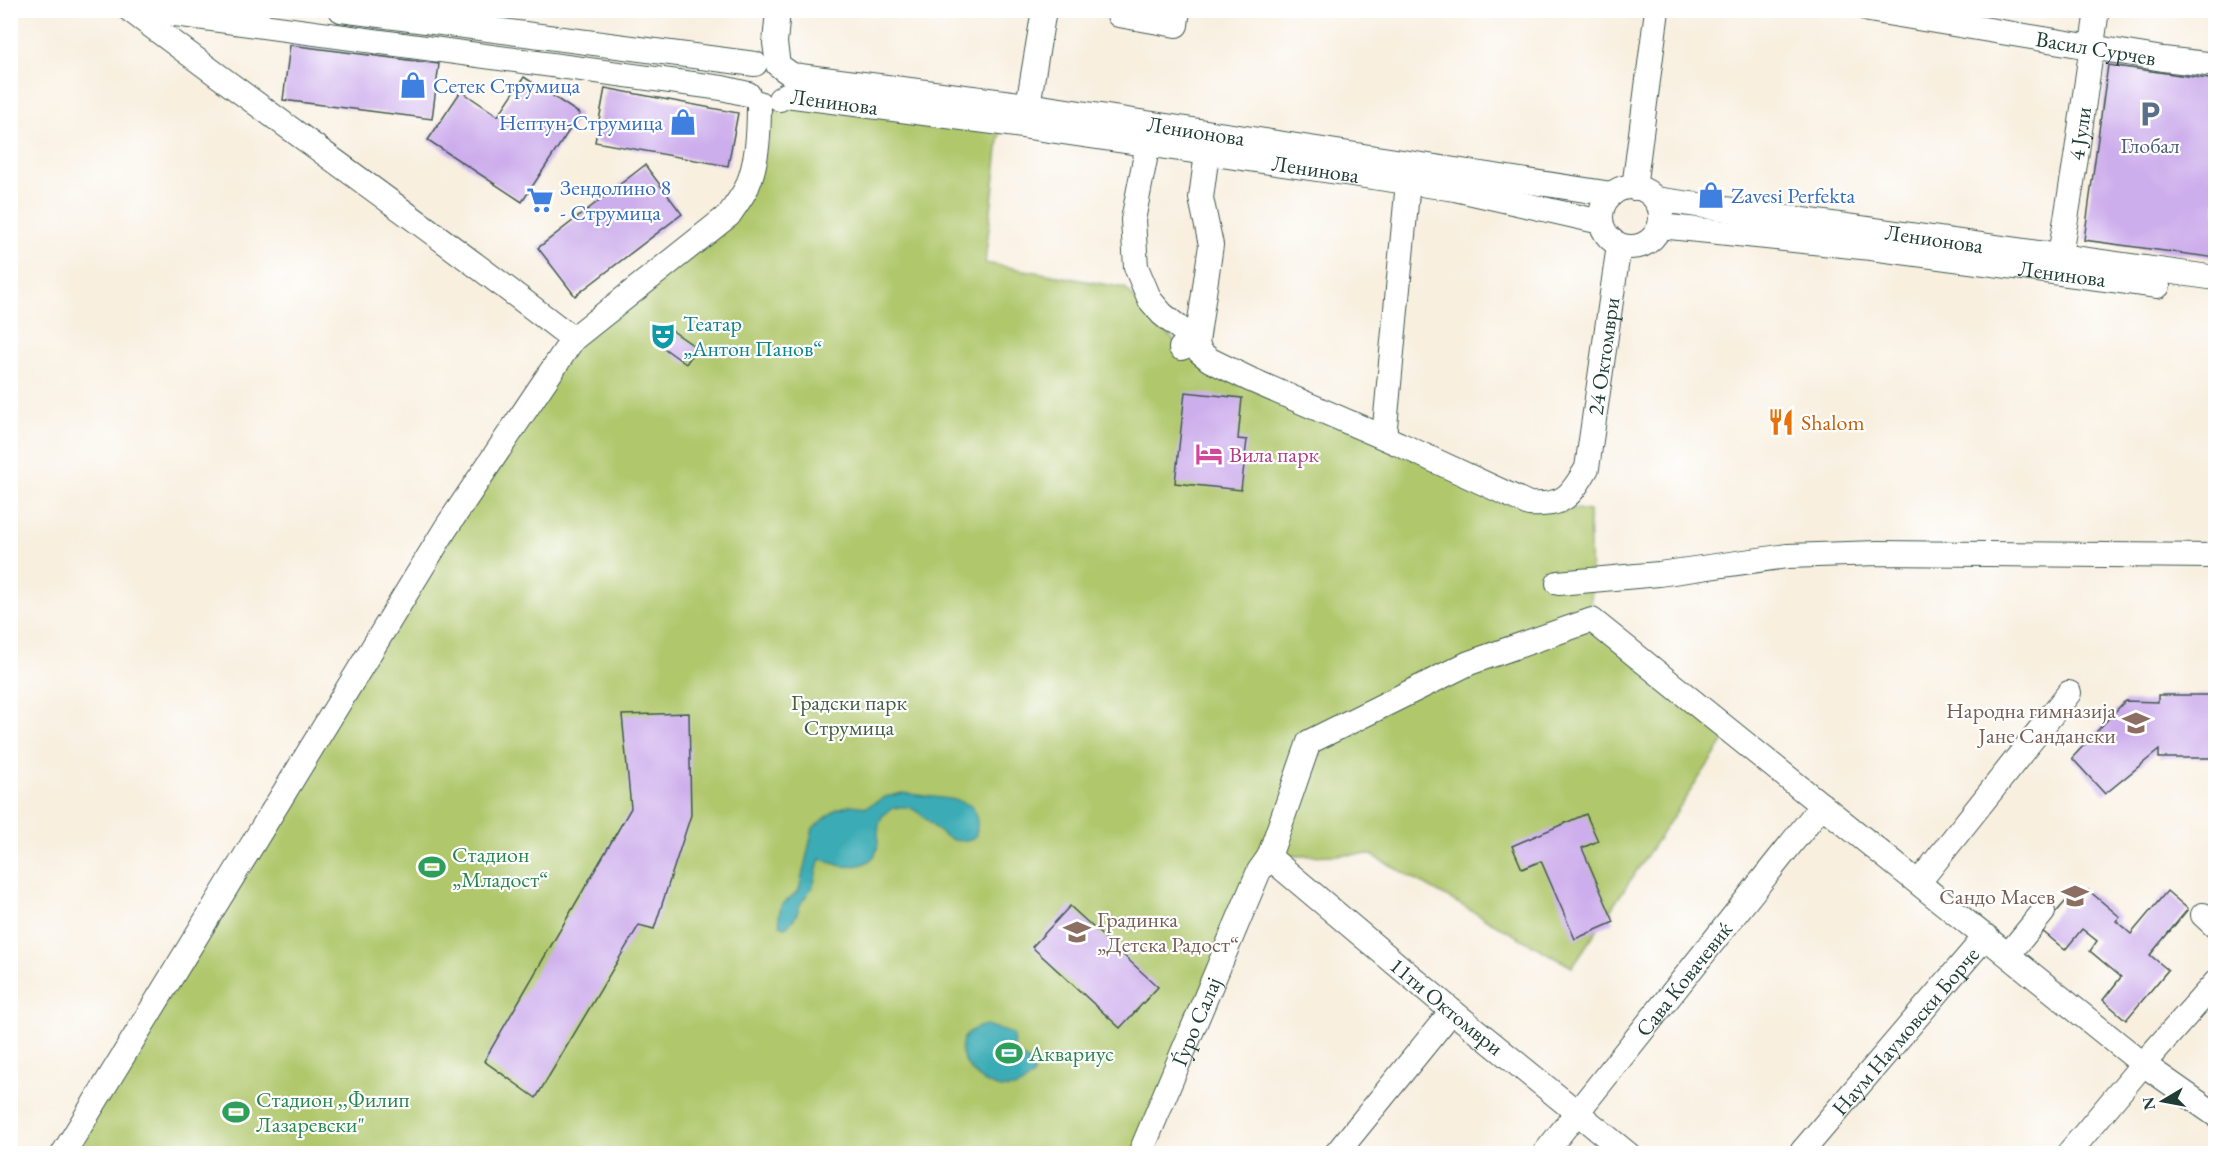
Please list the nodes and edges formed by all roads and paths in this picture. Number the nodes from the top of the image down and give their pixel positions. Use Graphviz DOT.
graph roads {
  1 [pos="130,10"];
  2 [pos="146,10"];
  3 [pos="341,10"];
  4 [pos="778,10"];
  5 [pos="1044,10"];
  6 [pos="1178,10"];
  7 [pos="1657,10"];
  8 [pos="1869,10"];
  9 [pos="2097,10"];
  10 [pos="1119,15"];
  11 [pos="2092,47"];
  12 [pos="770,60"];
  13 [pos="2216,65"];
  14 [pos="765,100"];
  15 [pos="1028,105"];
  16 [pos="1148,144"];
  17 [pos="1207,153"];
  18 [pos="1408,182"];
  19 [pos="1633,193"];
  20 [pos="1601,222"];
  21 [pos="1660,226"];
  22 [pos="1619,245"];
  23 [pos="2060,255"];
  24 [pos="2216,278"];
  25 [pos="2216,293"];
  26 [pos="573,339"];
  27 [pos="1189,345"];
  28 [pos="1383,437"];
  29 [pos="2216,556"];
  30 [pos="1558,583"];
  31 [pos="2069,693"];
  32 [pos="1822,806"];
  33 [pos="1269,857"];
  34 [pos="1919,882"];
  35 [pos="2043,912"];
  36 [pos="1986,936"];
  37 [pos="2008,955"];
  38 [pos="2216,982"];
  39 [pos="1452,1011"];
  40 [pos="2143,1064"];
  41 [pos="1577,1112"];
  42 [pos="2216,1114"];
  43 [pos="63,1154"];
  44 [pos="1140,1154"];
  45 [pos="1336,1154"];
  46 [pos="1544,1154"];
  47 [pos="1628,1154"];
  48 [pos="1800,1154"];
  49 [pos="2068,1154"];
  1 -- 26 [label="street"];
  2 -- 14 [label="street, Ленинова"];
  3 -- 12 [label="street"];
  4 -- 12 [label="street"];
  5 -- 15 [label="street"];
  6 -- 10 [label="street"];
  7 -- 19 [label="street"];
  8 -- 11 [label="street, Васил Сурчев"];
  9 -- 11 [label="street, 4 Јули"];
  11 -- 13 [label="street, Васил Сурчев"];
  11 -- 23 [label="street, 4 Јули"];
  12 -- 14 [label="street"];
  12 -- 14 [label="street"];
  12 -- 15 [label="street, Ленионова"];
  14 -- 16 [label="street, Ленинова"];
  14 -- 26 [label="street"];
  15 -- 19 [label="street, Ленионова"];
  16 -- 17 [label="street, Ленинова"];
  16 -- 27 [label="street"];
  17 -- 18 [label="street, Ленинова"];
  17 -- 27 [label="street"];
  18 -- 20 [label="street, Ленинова"];
  18 -- 28 [label="street"];
  19 -- 20 [label="street"];
  19 -- 21 [label="street"];
  19 -- 23 [label="street, Ленионова"];
  20 -- 22 [label="street"];
  21 -- 22 [label="street"];
  21 -- 25 [label="street, Ленинова"];
  22 -- 28 [label="street, 24 Октомври"];
  23 -- 24 [label="street, Ленионова"];
  26 -- 43 [label="street"];
  27 -- 28 [label="street"];
  29 -- 30 [label="street"];
  31 -- 34 [label="street"];
  32 -- 33 [label="street, Ѓуро Салај"];
  32 -- 34 [label="street"];
  32 -- 41 [label="street, Сава Ковачевиќ"];
  33 -- 39 [label="street, 11ти Октомври"];
  33 -- 44 [label="street, Ѓуро Салај"];
  34 -- 36 [label="street"];
  35 -- 37 [label="street"];
  36 -- 37 [label="street"];
  36 -- 48 [label="street, Наум Наумовски Борче"];
  37 -- 40 [label="street"];
  38 -- 40 [label="street"];
  39 -- 41 [label="street, 11ти Октомври"];
  39 -- 45 [label="street"];
  40 -- 42 [label="street"];
  40 -- 49 [label="street"];
  41 -- 46 [label="street, Сава Ковачевиќ"];
  41 -- 47 [label="street, 11ти Октомври"];
}
